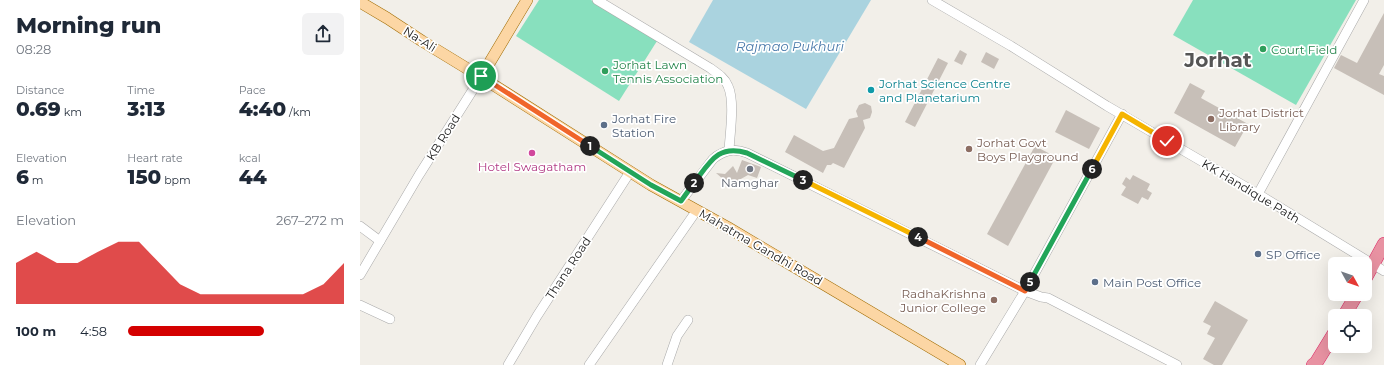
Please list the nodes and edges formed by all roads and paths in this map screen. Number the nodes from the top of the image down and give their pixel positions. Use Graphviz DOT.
graph roads {
  1 [pos="527,0"];
  2 [pos="598,0"];
  3 [pos="932,0"];
  4 [pos="1364,0"];
  5 [pos="360,2"];
  6 [pos="481,76"];
  7 [pos="1122,114"];
  8 [pos="729,150"];
  9 [pos="630,172"];
  10 [pos="1258,194"];
  11 [pos="681,201"];
  12 [pos="697,210"];
  13 [pos="360,226"];
  14 [pos="380,241"];
  15 [pos="1384,244"];
  16 [pos="1378,268"];
  17 [pos="360,275"];
  18 [pos="1025,291"];
  19 [pos="1041,297"];
  20 [pos="360,305"];
  21 [pos="390,319"];
  22 [pos="688,320"];
  23 [pos="1328,343"];
  24 [pos="511,364"];
  25 [pos="1315,364"];
  26 [pos="589,365"];
  27 [pos="667,365"];
  28 [pos="960,365"];
  29 [pos="980,365"];
  30 [pos="1165,365"];
  31 [pos="1177,365"];
  1 -- 6 [label="main road, KB Road"];
  2 -- 8 [label="street"];
  3 -- 7 [label="street, KK Handique Path"];
  4 -- 10 [label="street"];
  5 -- 6 [label="main road, Na-Ali"];
  6 -- 9 [label="main road, Mahatma Gandhi Road"];
  6 -- 14 [label="street, KB Road"];
  7 -- 10 [label="street, KK Handique Path"];
  7 -- 18 [label="street"];
  8 -- 11 [label="street"];
  8 -- 18 [label="street"];
  9 -- 11 [label="main road, Mahatma Gandhi Road"];
  9 -- 24 [label="street, Thana Road"];
  10 -- 16 [label="street, KK Handique Path"];
  11 -- 12 [label="main road, Mahatma Gandhi Road"];
  12 -- 26 [label="street"];
  12 -- 28 [label="main road, Mahatma Gandhi Road"];
  13 -- 14 [label="street"];
  14 -- 17 [label="street, KB Road"];
  15 -- 16 [label="highway"];
  18 -- 19 [label="street"];
  18 -- 29 [label="street"];
  19 -- 30 [label="street"];
  19 -- 31 [label="street"];
  20 -- 21 [label="street"];
  22 -- 27 [label="street"];
  23 -- 25 [label="highway"];
}
